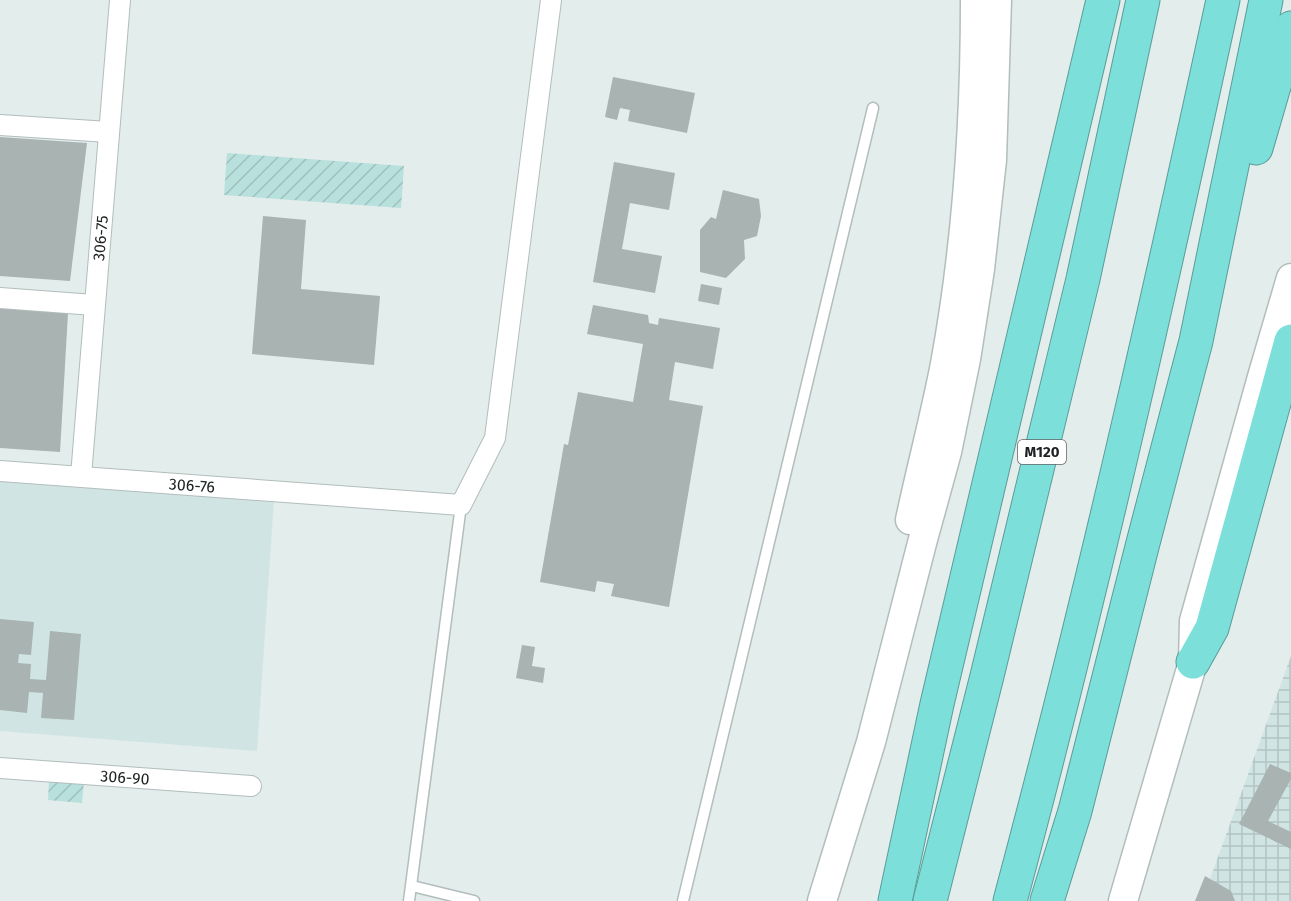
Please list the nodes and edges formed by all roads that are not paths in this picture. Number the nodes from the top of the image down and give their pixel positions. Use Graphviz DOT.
graph roads {
  1 [pos="120,0"];
  2 [pos="551,0"];
  3 [pos="975,0"];
  4 [pos="996,0"];
  5 [pos="1103,0"];
  6 [pos="1143,0"];
  7 [pos="1223,0"];
  8 [pos="1266,0"];
  9 [pos="1291,28"];
  10 [pos="873,108"];
  11 [pos="0,125"];
  12 [pos="109,132"];
  13 [pos="1291,278"];
  14 [pos="0,298"];
  15 [pos="94,306"];
  16 [pos="1196,341"];
  17 [pos="1291,341"];
  18 [pos="0,471"];
  19 [pos="81,476"];
  20 [pos="461,505"];
  21 [pos="1193,662"];
  22 [pos="0,768"];
  23 [pos="250,786"];
  24 [pos="839,841"];
  25 [pos="412,886"];
  26 [pos="409,901"];
  27 [pos="474,901"];
  28 [pos="683,901"];
  29 [pos="822,901"];
  30 [pos="895,901"];
  31 [pos="930,901"];
  32 [pos="1010,901"];
  33 [pos="1047,901"];
  34 [pos="1123,901"];
  1 -- 12 [label="street, 306-75"];
  2 -- 20 [label="street"];
  3 -- 24 [label="street"];
  4 -- 24 [label="street"];
  5 -- 30 [label="highway"];
  6 -- 31 [label="highway, M120"];
  7 -- 32 [label="highway"];
  8 -- 16 [label="highway"];
  9 -- 16 [label="highway"];
  10 -- 28 [label="lane"];
  11 -- 12 [label="street"];
  12 -- 15 [label="street, 306-75"];
  13 -- 21 [label="street"];
  14 -- 15 [label="street"];
  15 -- 19 [label="street, 306-75"];
  16 -- 33 [label="highway"];
  17 -- 21 [label="highway"];
  18 -- 19 [label="street, 306-76"];
  19 -- 20 [label="street, 306-76"];
  20 -- 25 [label="lane"];
  21 -- 34 [label="street"];
  22 -- 23 [label="street, 306-90"];
  24 -- 29 [label="street"];
  25 -- 26 [label="lane"];
  25 -- 27 [label="lane"];
}
